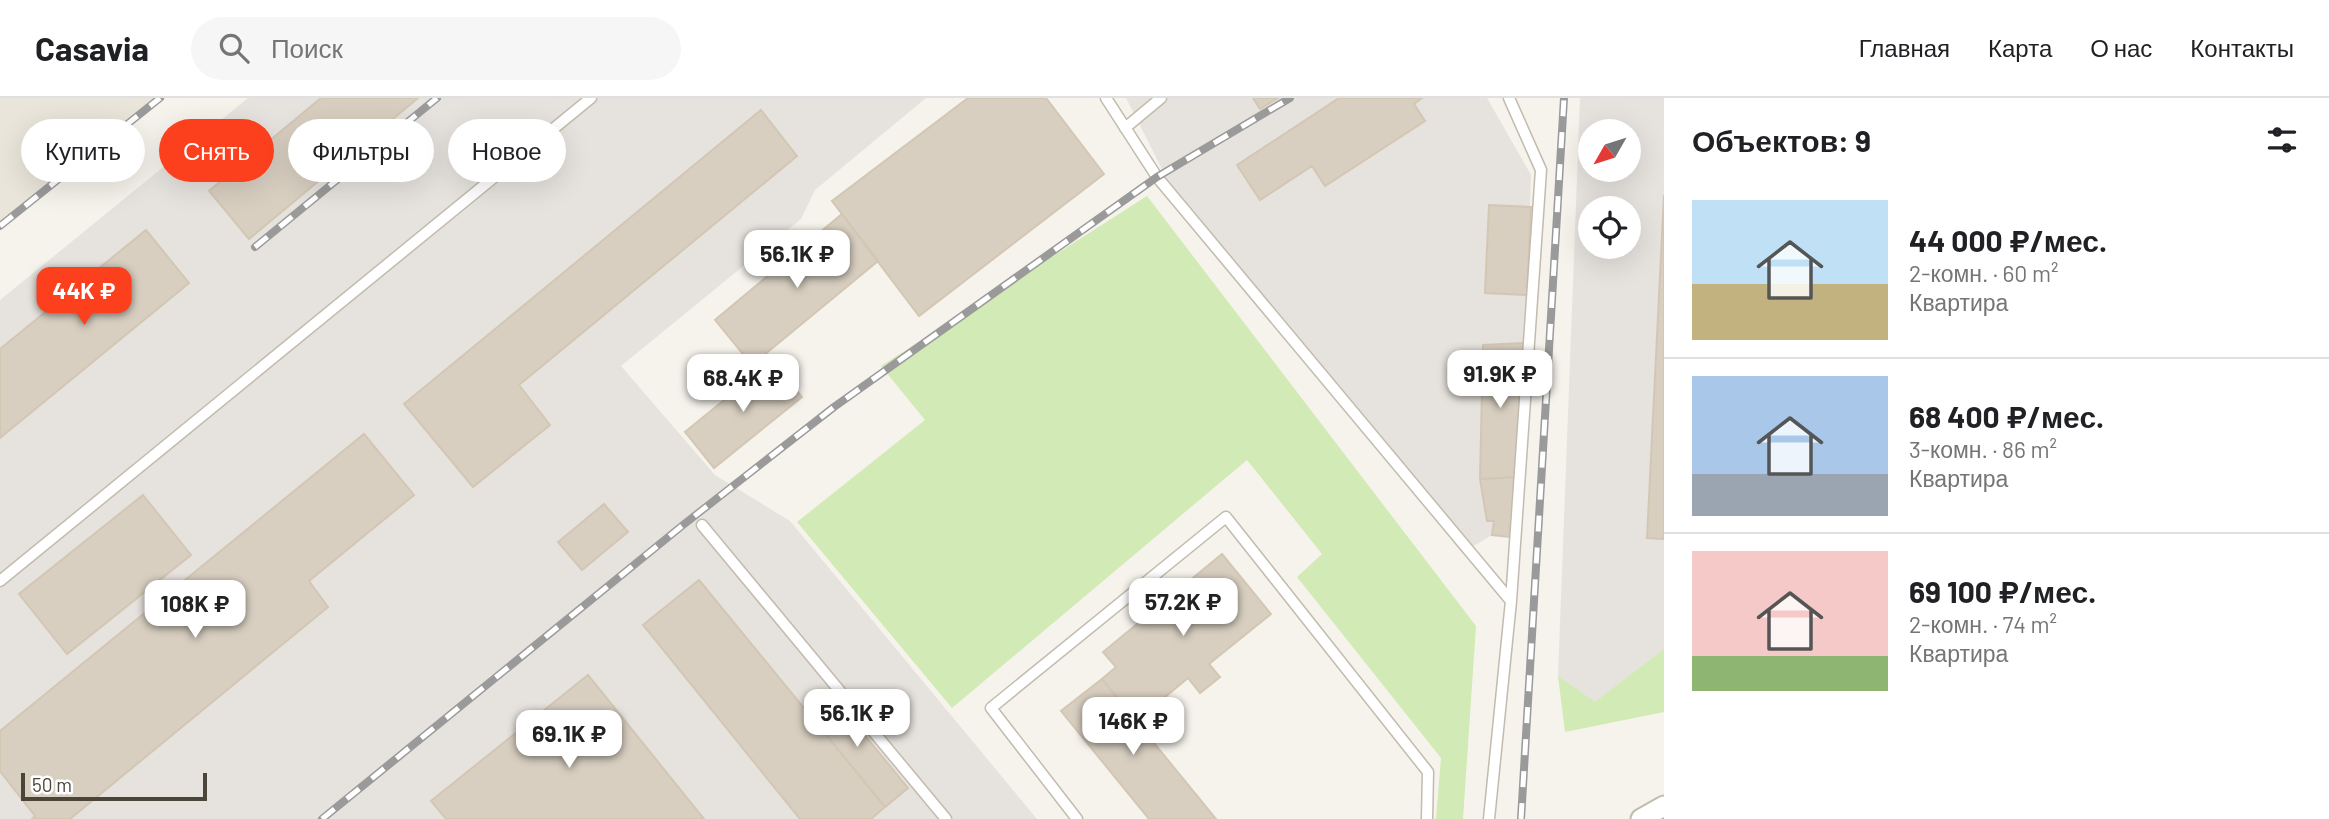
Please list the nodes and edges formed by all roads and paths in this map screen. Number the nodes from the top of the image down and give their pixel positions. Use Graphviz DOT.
graph roads {
  1 [pos="591,98"];
  2 [pos="1106,98"];
  3 [pos="1161,98"];
  4 [pos="1509,98"];
  5 [pos="1125,128"];
  6 [pos="702,525"];
  7 [pos="0,581"];
  8 [pos="1511,601"];
  9 [pos="1664,806"];
  10 [pos="946,819"];
  11 [pos="1077,819"];
  12 [pos="1427,819"];
  13 [pos="1489,819"];
  14 [pos="1641,819"];
  1 -- 7 [label="lane"];
  2 -- 5 [label="lane"];
  3 -- 5 [label="lane"];
  4 -- 8 [label="lane"];
  5 -- 8 [label="lane"];
  6 -- 10 [label="lane"];
  8 -- 13 [label="lane"];
  9 -- 14 [label="street"];
  11 -- 12 [label="lane"];
}
